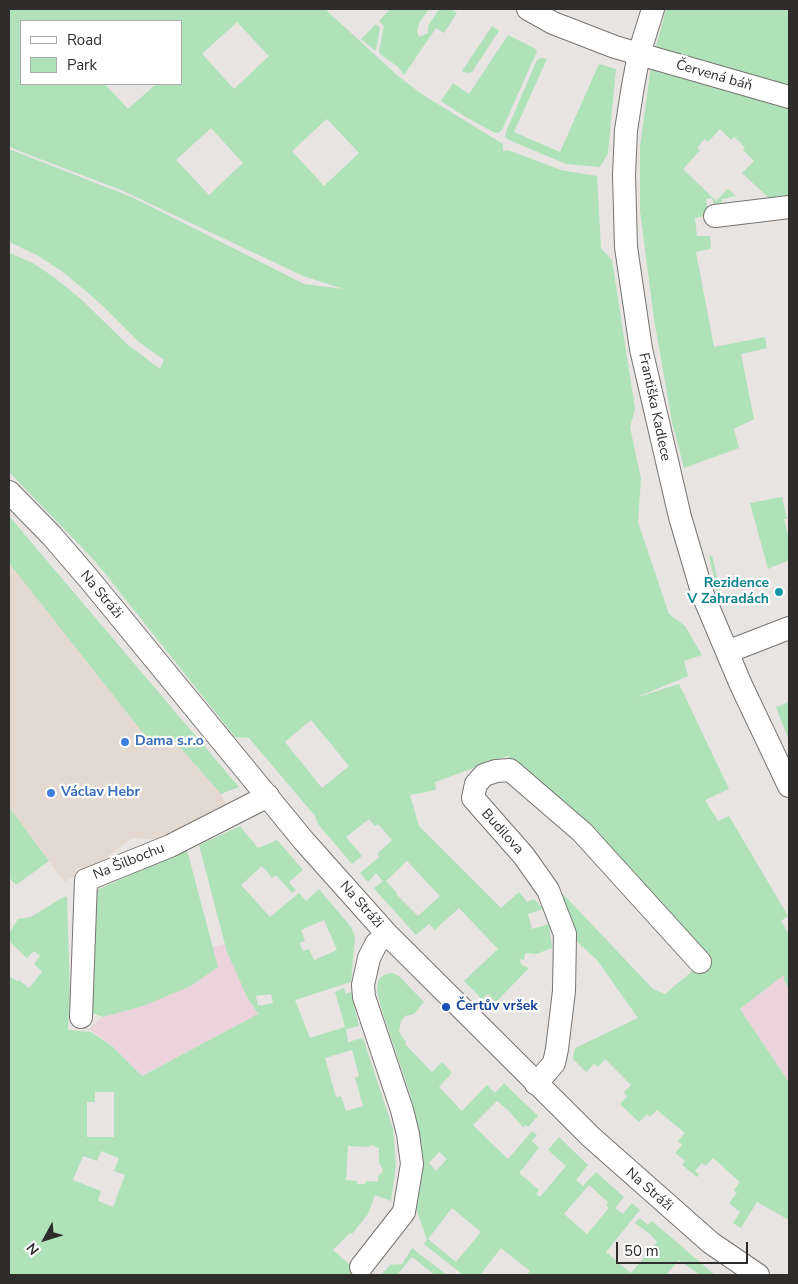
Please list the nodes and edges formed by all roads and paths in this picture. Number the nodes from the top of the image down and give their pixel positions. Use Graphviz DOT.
graph roads {
  1 [pos="528,9"];
  2 [pos="653,9"];
  3 [pos="640,54"];
  4 [pos="789,97"];
  5 [pos="789,207"];
  6 [pos="715,216"];
  7 [pos="9,492"];
  8 [pos="789,628"];
  9 [pos="727,652"];
  10 [pos="789,786"];
  11 [pos="268,796"];
  12 [pos="387,934"];
  13 [pos="700,962"];
  14 [pos="81,1017"];
  15 [pos="536,1084"];
  16 [pos="361,1267"];
  17 [pos="758,1275"];
  1 -- 3 [label="street, Červená báň"];
  2 -- 3 [label="street, Františka Kadlece"];
  3 -- 4 [label="street, Červená báň"];
  3 -- 9 [label="street, Františka Kadlece"];
  5 -- 6 [label="street"];
  7 -- 11 [label="street, Na Stráži"];
  8 -- 9 [label="street"];
  9 -- 10 [label="street, Františka Kadlece"];
  11 -- 12 [label="street, Na Stráži"];
  11 -- 14 [label="street, Na Šilbochu"];
  12 -- 15 [label="street, Na Stráži"];
  12 -- 16 [label="street"];
  13 -- 15 [label="street, Budilova"];
  15 -- 17 [label="street, Na Stráži"];
}
